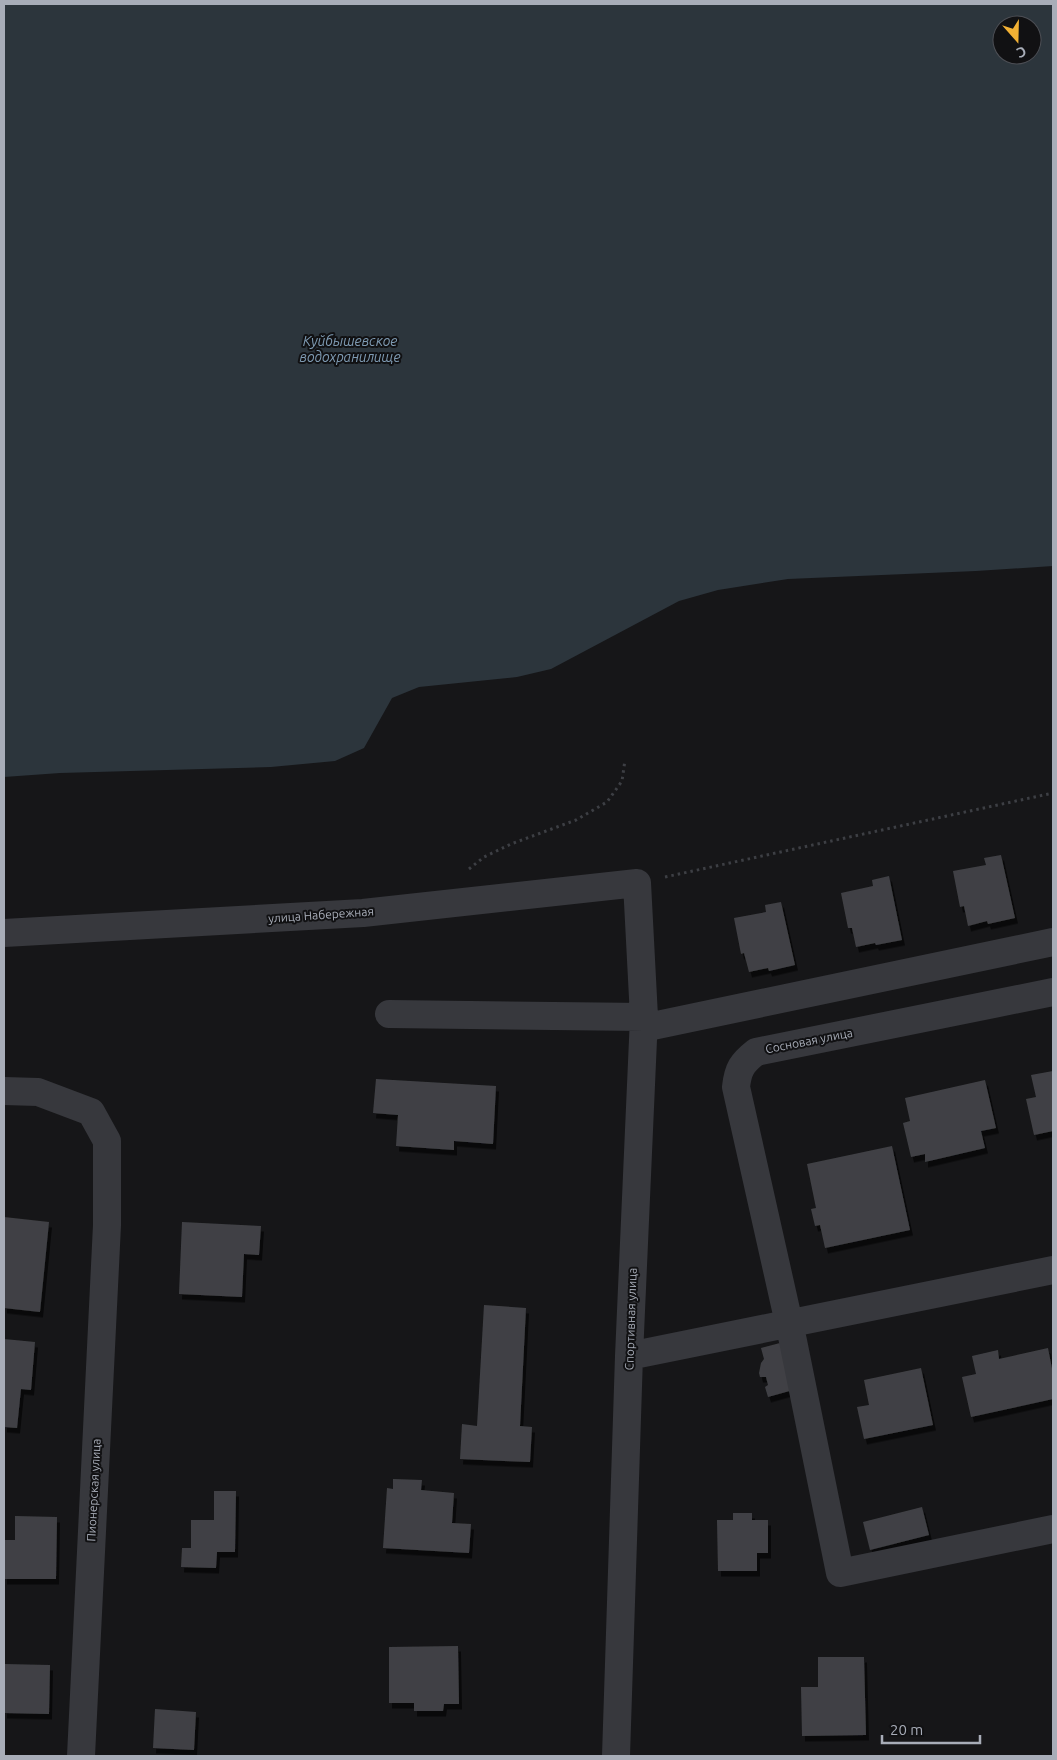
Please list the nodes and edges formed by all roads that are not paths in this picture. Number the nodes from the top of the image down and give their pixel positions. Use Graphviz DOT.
graph roads {
  1 [pos="637,883"];
  2 [pos="4,933"];
  3 [pos="1053,942"];
  4 [pos="1053,992"];
  5 [pos="389,1014"];
  6 [pos="643,1022"];
  7 [pos="4,1091"];
  8 [pos="1053,1270"];
  9 [pos="791,1332"];
  10 [pos="629,1356"];
  11 [pos="1053,1529"];
  12 [pos="81,1756"];
  13 [pos="616,1756"];
  1 -- 2 [label="street, улица Набережная"];
  1 -- 6 [label="street, Спортивная улица"];
  3 -- 6 [label="street"];
  4 -- 9 [label="street, Сосновая улица"];
  5 -- 6 [label="street"];
  6 -- 10 [label="street, Спортивная улица"];
  7 -- 12 [label="street, Пионерская улица"];
  8 -- 9 [label="street"];
  9 -- 10 [label="street"];
  9 -- 11 [label="street, Сосновая улица"];
  10 -- 13 [label="street, Спортивная улица"];
}
